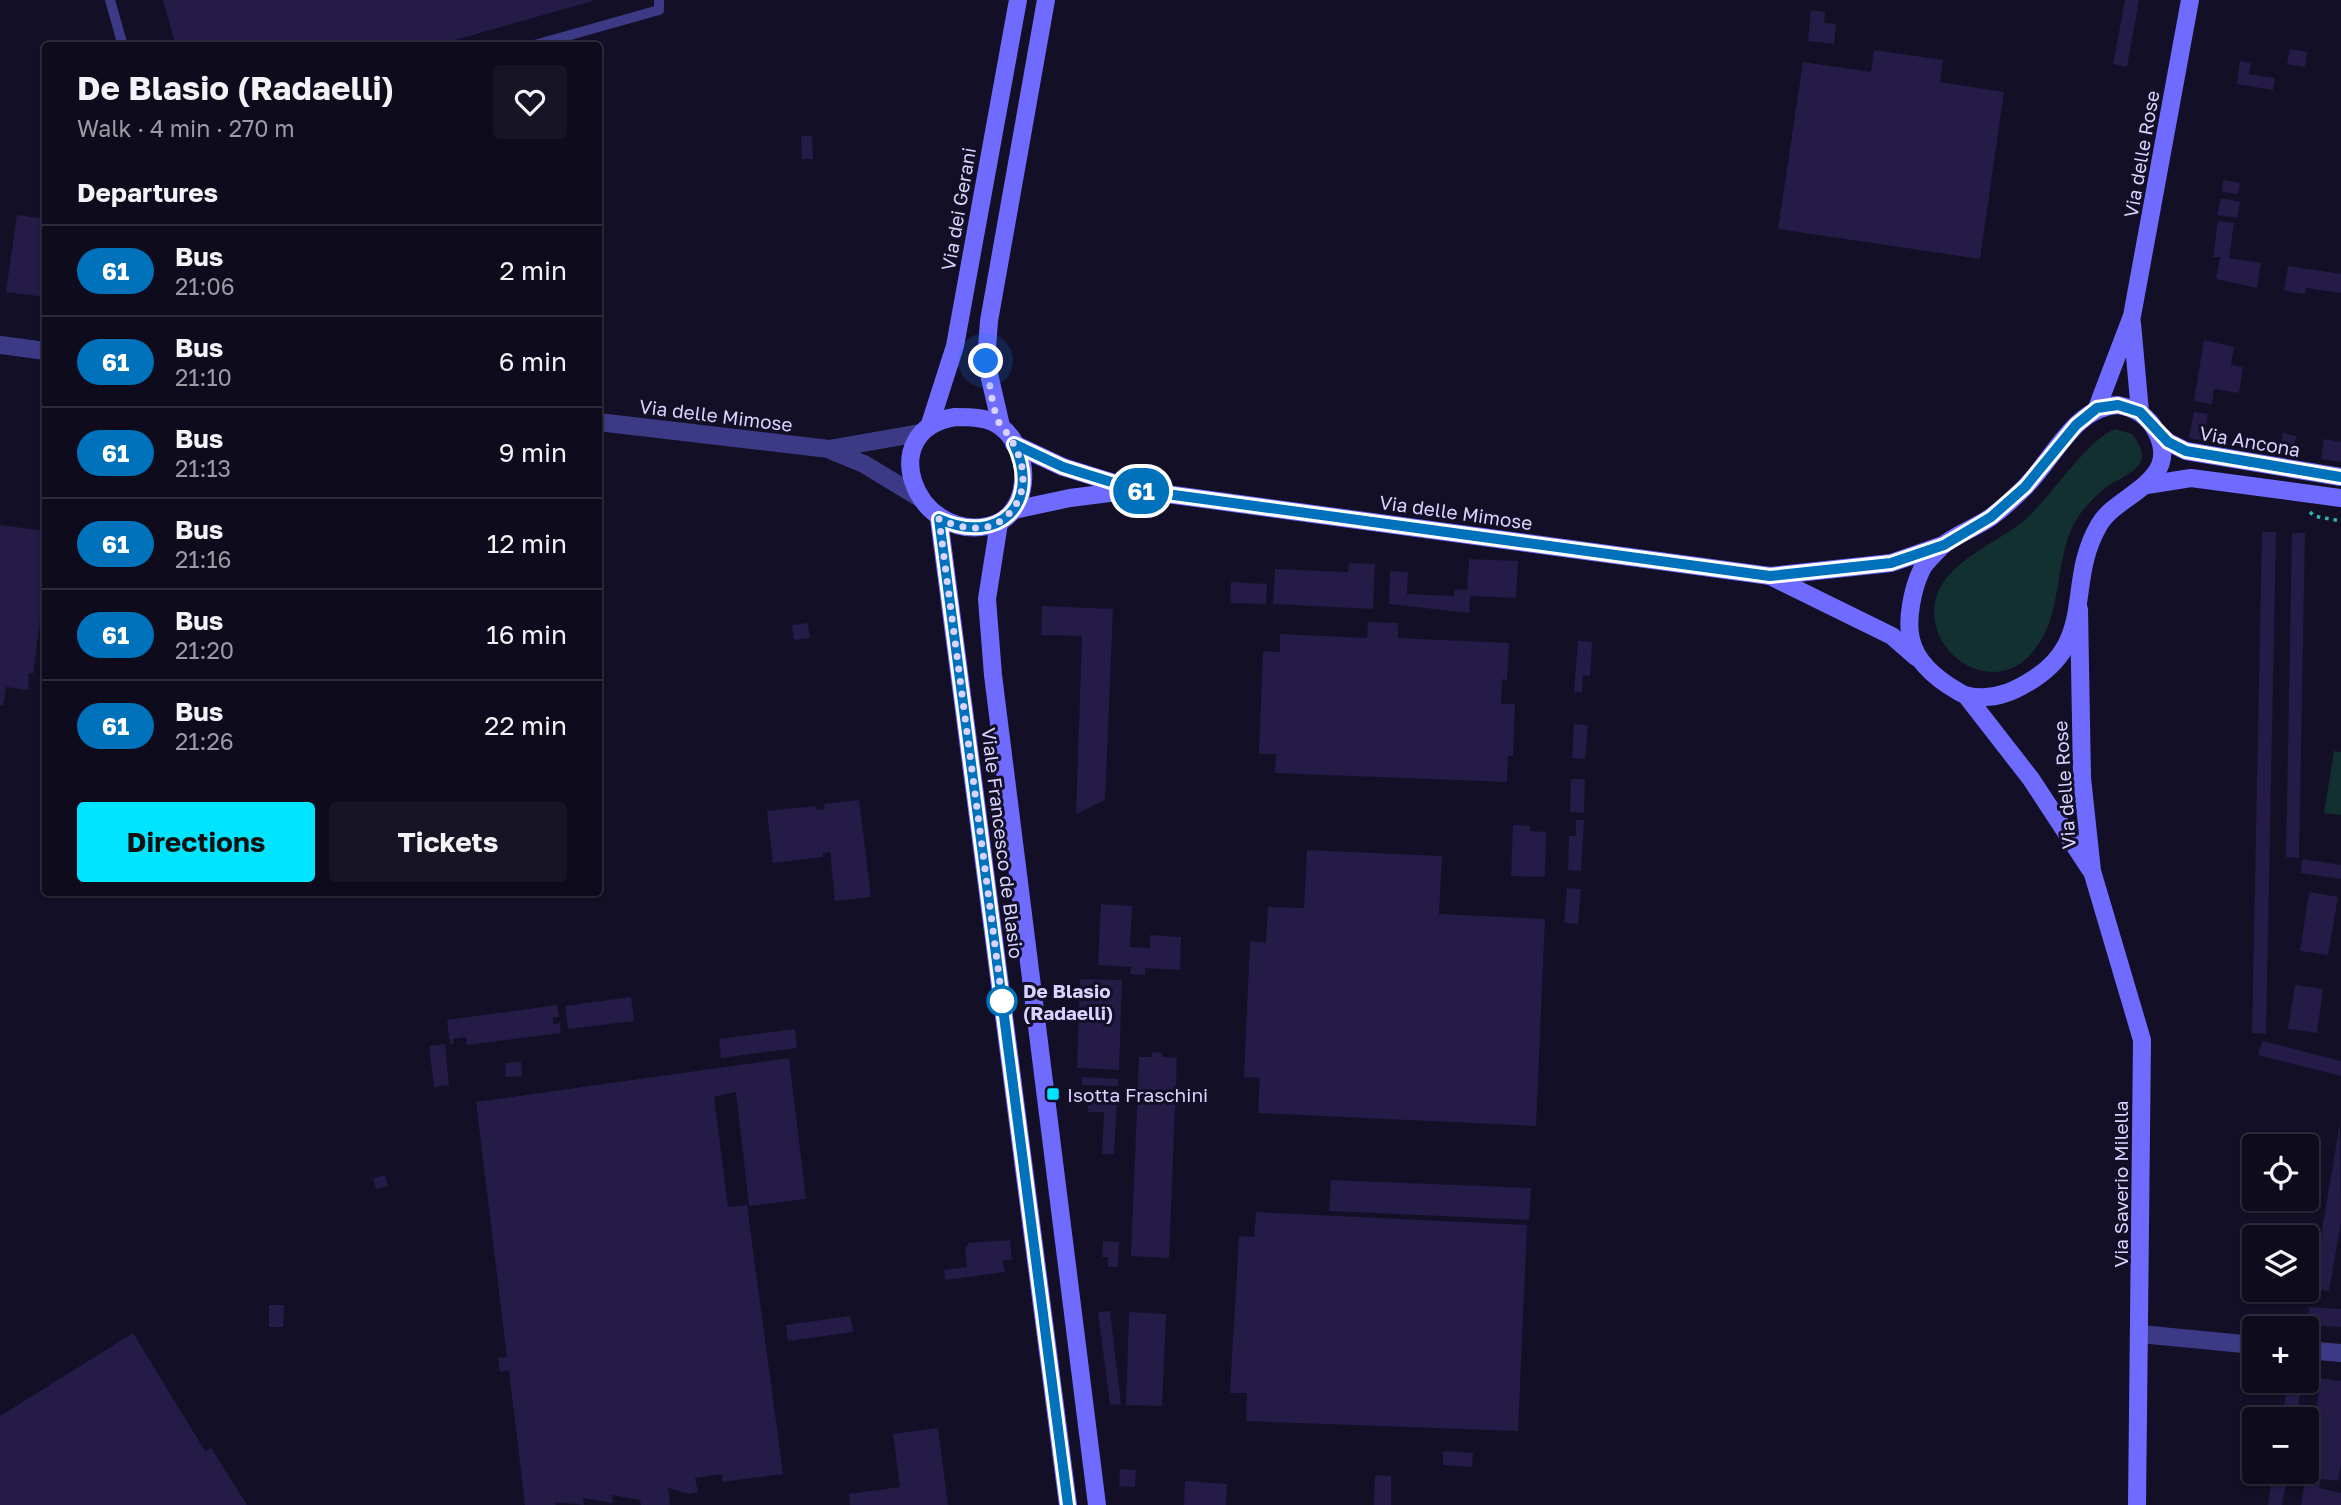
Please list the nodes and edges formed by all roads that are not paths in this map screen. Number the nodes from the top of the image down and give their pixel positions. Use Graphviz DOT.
graph roads {
  1 [pos="110,0"];
  2 [pos="659,0"];
  3 [pos="1018,0"];
  4 [pos="1046,0"];
  5 [pos="2190,0"];
  6 [pos="123,42"];
  7 [pos="545,42"];
  8 [pos="2132,316"];
  9 [pos="0,345"];
  10 [pos="42,350"];
  11 [pos="2097,408"];
  12 [pos="2140,412"];
  13 [pos="602,422"];
  14 [pos="1001,426"];
  15 [pos="925,429"];
  16 [pos="2157,432"];
  17 [pos="1014,444"];
  18 [pos="829,449"];
  19 [pos="2341,477"];
  20 [pos="2147,485"];
  21 [pos="1137,490"];
  22 [pos="920,498"];
  23 [pos="2341,498"];
  24 [pos="1014,510"];
  25 [pos="939,519"];
  26 [pos="999,523"];
  27 [pos="1944,545"];
  28 [pos="1770,576"];
  29 [pos="2079,609"];
  30 [pos="1922,662"];
  31 [pos="1968,698"];
  32 [pos="2092,871"];
  33 [pos="2140,1334"];
  34 [pos="2242,1344"];
  35 [pos="2319,1351"];
  36 [pos="2341,1353"];
  37 [pos="1068,1505"];
  38 [pos="1097,1505"];
  39 [pos="2137,1505"];
  1 -- 6 [label="lane"];
  2 -- 7 [label="lane"];
  3 -- 15 [label="street, Via dei Gerani"];
  4 -- 14 [label="street"];
  5 -- 8 [label="street, Via delle Rose"];
  8 -- 11 [label="street, Via delle Rose"];
  8 -- 12 [label="street, Via delle Rose"];
  9 -- 10 [label="street"];
  11 -- 12 [label="street"];
  11 -- 27 [label="street"];
  12 -- 16 [label="street, Via Ancona"];
  13 -- 18 [label="street, Via delle Mimose"];
  14 -- 15 [label="street"];
  14 -- 17 [label="street"];
  15 -- 18 [label="street"];
  15 -- 22 [label="street"];
  16 -- 19 [label="street, Via Ancona"];
  16 -- 20 [label="street"];
  17 -- 21 [label="street, Via delle Mimose"];
  17 -- 24 [label="street"];
  18 -- 22 [label="street"];
  20 -- 23 [label="street"];
  20 -- 29 [label="street"];
  21 -- 24 [label="street, Via delle Mimose"];
  21 -- 28 [label="street, Via delle Mimose"];
  22 -- 25 [label="street"];
  24 -- 26 [label="street"];
  25 -- 26 [label="street"];
  25 -- 37 [label="street, Viale Francesco de Blasio"];
  26 -- 38 [label="street, Viale Francesco de Blasio"];
  27 -- 28 [label="street, Via delle Mimose"];
  27 -- 30 [label="street"];
  28 -- 30 [label="street, Via delle Mimose"];
  29 -- 31 [label="street"];
  29 -- 32 [label="street, Via delle Rose"];
  30 -- 31 [label="street, Via delle Rose"];
  31 -- 32 [label="street, Via delle Rose"];
  32 -- 33 [label="street, Via Saverio Milella"];
  33 -- 34 [label="street"];
  33 -- 39 [label="street, Via Saverio Milella"];
  35 -- 36 [label="street"];
}
